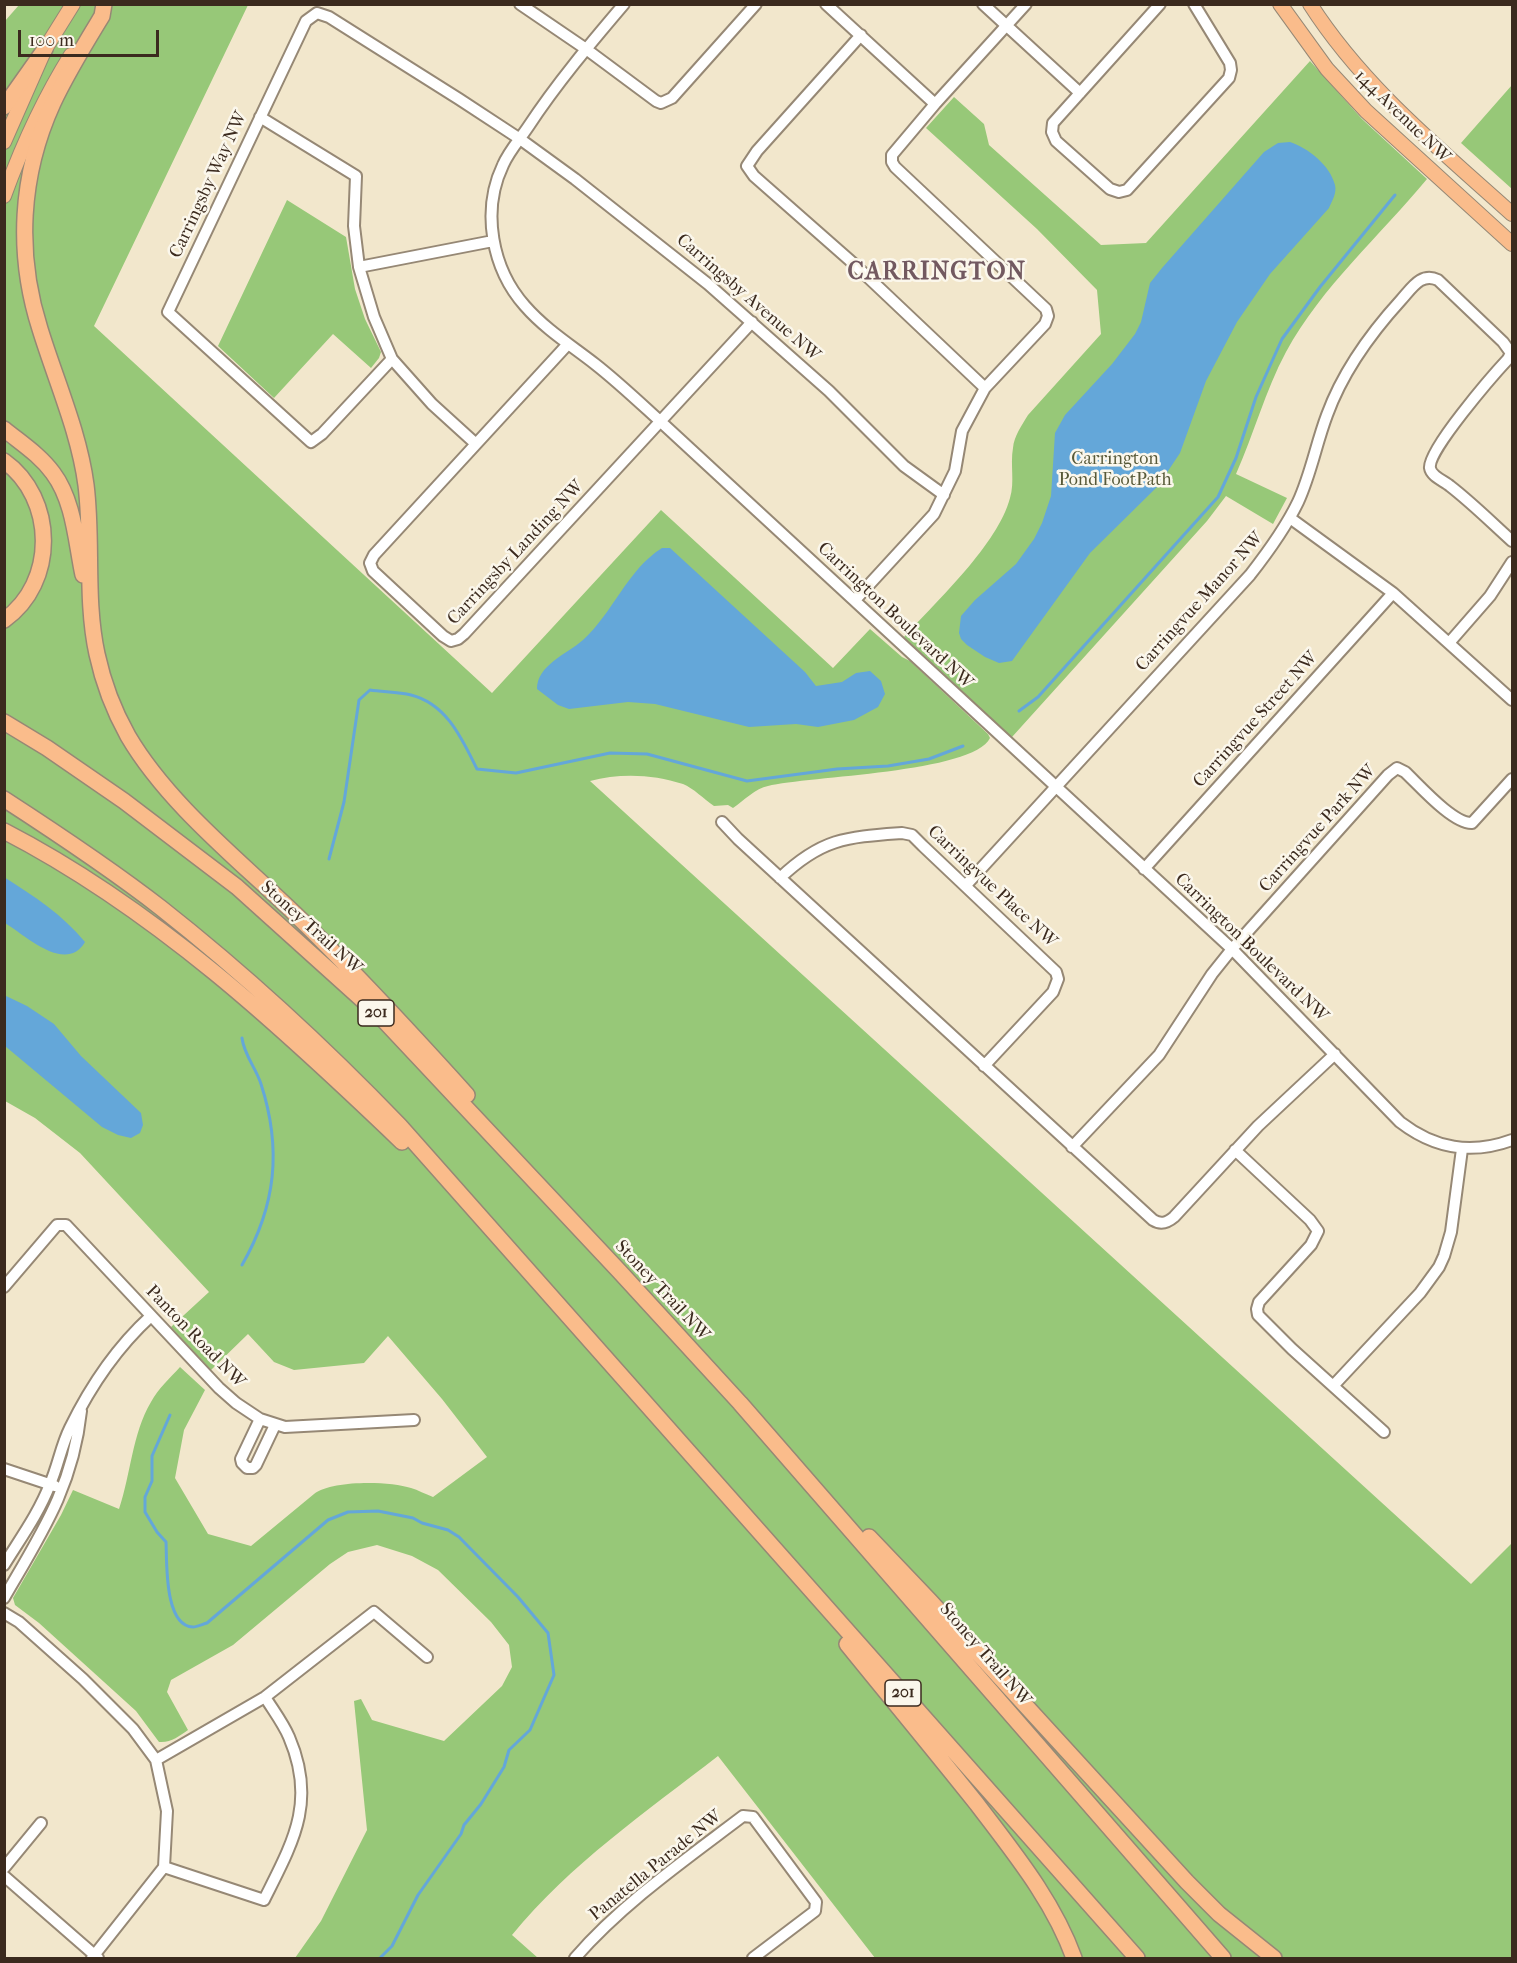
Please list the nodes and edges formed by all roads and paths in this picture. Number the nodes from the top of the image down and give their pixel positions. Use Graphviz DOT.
graph roads {
  1 [pos="73,4"];
  2 [pos="103,4"];
  3 [pos="520,4"];
  4 [pos="624,4"];
  5 [pos="756,4"];
  6 [pos="826,4"];
  7 [pos="983,4"];
  8 [pos="1026,4"];
  9 [pos="1160,4"];
  10 [pos="1194,4"];
  11 [pos="1280,4"];
  12 [pos="1310,4"];
  13 [pos="1007,26"];
  14 [pos="861,36"];
  15 [pos="45,49"];
  16 [pos="586,49"];
  17 [pos="1080,93"];
  18 [pos="935,104"];
  19 [pos="4,107"];
  20 [pos="260,117"];
  21 [pos="520,139"];
  22 [pos="4,142"];
  23 [pos="4,196"];
  24 [pos="1512,213"];
  25 [pos="493,241"];
  26 [pos="1512,244"];
  27 [pos="359,267"];
  28 [pos="752,322"];
  29 [pos="568,344"];
  30 [pos="392,359"];
  31 [pos="985,388"];
  32 [pos="661,422"];
  33 [pos="4,429"];
  34 [pos="476,444"];
  35 [pos="4,461"];
  36 [pos="944,495"];
  37 [pos="1290,518"];
  38 [pos="1512,541"];
  39 [pos="1512,562"];
  40 [pos="1393,593"];
  41 [pos="855,600"];
  42 [pos="93,619"];
  43 [pos="4,620"];
  44 [pos="1449,643"];
  45 [pos="1512,700"];
  46 [pos="4,722"];
  47 [pos="1512,779"];
  48 [pos="1055,787"];
  49 [pos="4,799"];
  50 [pos="722,822"];
  51 [pos="4,831"];
  52 [pos="1144,869"];
  53 [pos="780,878"];
  54 [pos="966,885"];
  55 [pos="1232,949"];
  56 [pos="1335,1054"];
  57 [pos="984,1066"];
  58 [pos="1512,1140"];
  59 [pos="1072,1147"];
  60 [pos="1462,1149"];
  61 [pos="1235,1150"];
  62 [pos="448,1181"];
  63 [pos="601,1253"];
  64 [pos="4,1287"];
  65 [pos="151,1316"];
  66 [pos="1333,1386"];
  67 [pos="740,1403"];
  68 [pos="82,1408"];
  69 [pos="260,1419"];
  70 [pos="414,1420"];
  71 [pos="275,1425"];
  72 [pos="669,1428"];
  73 [pos="1384,1432"];
  74 [pos="4,1469"];
  75 [pos="50,1485"];
  76 [pos="64,1489"];
  77 [pos="4,1565"];
  78 [pos="4,1598"];
  79 [pos="4,1613"];
  80 [pos="427,1657"];
  81 [pos="265,1697"];
  82 [pos="156,1760"];
  83 [pos="41,1823"];
  84 [pos="164,1867"];
  85 [pos="4,1868"];
  86 [pos="4,1876"];
  87 [pos="1167,1895"];
  88 [pos="95,1958"];
  89 [pos="575,1959"];
  90 [pos="753,1959"];
  91 [pos="1074,1959"];
  92 [pos="1137,1959"];
  93 [pos="1223,1959"];
  94 [pos="1236,1959"];
  95 [pos="1274,1959"];
  1 -- 15 [label="main road"];
  2 -- 23 [label="main road"];
  2 -- 42 [label="highway"];
  3 -- 16 [label="street"];
  4 -- 16 [label="street, Carrington Boulevard NW"];
  5 -- 16 [label="street"];
  6 -- 14 [label="street"];
  7 -- 13 [label="street"];
  8 -- 13 [label="street"];
  9 -- 17 [label="street"];
  10 -- 17 [label="street"];
  11 -- 26 [label="main road, 144 Avenue NW"];
  12 -- 24 [label="main road, 144 Avenue NW"];
  13 -- 17 [label="street"];
  13 -- 18 [label="street"];
  14 -- 18 [label="street"];
  14 -- 31 [label="street"];
  15 -- 19 [label="highway"];
  15 -- 22 [label="main road"];
  16 -- 21 [label="street, Carrington Boulevard NW"];
  18 -- 31 [label="street"];
  20 -- 21 [label="street, Carringsby Way NW"];
  20 -- 27 [label="street"];
  20 -- 30 [label="street, Carringsby Way NW"];
  21 -- 25 [label="street, Carrington Boulevard NW"];
  21 -- 28 [label="street, Carringsby Avenue NW"];
  25 -- 27 [label="street"];
  25 -- 29 [label="street, Carrington Boulevard NW"];
  27 -- 30 [label="street"];
  28 -- 32 [label="street"];
  28 -- 36 [label="street, Carringsby Avenue NW"];
  29 -- 32 [label="street, Carrington Boulevard NW"];
  29 -- 34 [label="street, Carringsby Landing NW"];
  30 -- 34 [label="street"];
  31 -- 36 [label="street"];
  32 -- 34 [label="street, Carringsby Landing NW"];
  32 -- 41 [label="street, Carrington Boulevard NW"];
  33 -- 42 [label="highway"];
  35 -- 43 [label="highway"];
  36 -- 41 [label="street"];
  37 -- 38 [label="street, Carringvue Manor NW"];
  37 -- 40 [label="street"];
  37 -- 48 [label="street, Carringvue Manor NW"];
  39 -- 44 [label="street"];
  40 -- 44 [label="street"];
  40 -- 52 [label="street, Carringvue Street NW"];
  41 -- 48 [label="street, Carrington Boulevard NW"];
  42 -- 63 [label="highway"];
  44 -- 45 [label="street"];
  46 -- 63 [label="highway, Stoney Trail NW / 201"];
  47 -- 55 [label="street, Carringvue Park NW"];
  48 -- 52 [label="street, Carrington Boulevard NW"];
  48 -- 54 [label="street, Carringvue Manor NW"];
  49 -- 62 [label="highway, 201"];
  50 -- 53 [label="street"];
  51 -- 62 [label="highway"];
  52 -- 55 [label="street, Carrington Boulevard NW"];
  53 -- 54 [label="street, Carringvue Place NW"];
  53 -- 57 [label="street"];
  54 -- 57 [label="street, Carringvue Place NW"];
  55 -- 56 [label="street, Carrington Boulevard NW"];
  55 -- 59 [label="street"];
  56 -- 60 [label="street, Carrington Boulevard NW"];
  56 -- 61 [label="street"];
  57 -- 59 [label="street"];
  58 -- 60 [label="street, Carrington Boulevard NW"];
  59 -- 61 [label="street"];
  60 -- 66 [label="street"];
  61 -- 66 [label="street"];
  62 -- 72 [label="highway, 201"];
  63 -- 67 [label="highway, Stoney Trail NW / 201"];
  64 -- 65 [label="street, Panton Road NW"];
  65 -- 68 [label="street"];
  65 -- 69 [label="street, Panton Road NW"];
  66 -- 73 [label="street"];
  67 -- 87 [label="highway, Stoney Trail NW / 201"];
  67 -- 95 [label="highway"];
  68 -- 75 [label="street"];
  68 -- 76 [label="street"];
  69 -- 71 [label="street, Panton Road NW"];
  69 -- 71 [label="street"];
  70 -- 71 [label="street, Panton Road NW"];
  72 -- 91 [label="highway"];
  72 -- 92 [label="highway, 201"];
  74 -- 75 [label="street"];
  75 -- 76 [label="street"];
  75 -- 77 [label="street"];
  76 -- 78 [label="street"];
  79 -- 82 [label="street"];
  80 -- 81 [label="street"];
  81 -- 82 [label="street"];
  81 -- 84 [label="street"];
  82 -- 84 [label="street"];
  83 -- 85 [label="street"];
  84 -- 88 [label="street"];
  86 -- 88 [label="street"];
  87 -- 93 [label="highway, Stoney Trail NW / 201"];
  87 -- 94 [label="highway"];
  89 -- 90 [label="street, Panatella Parade NW"];
}
